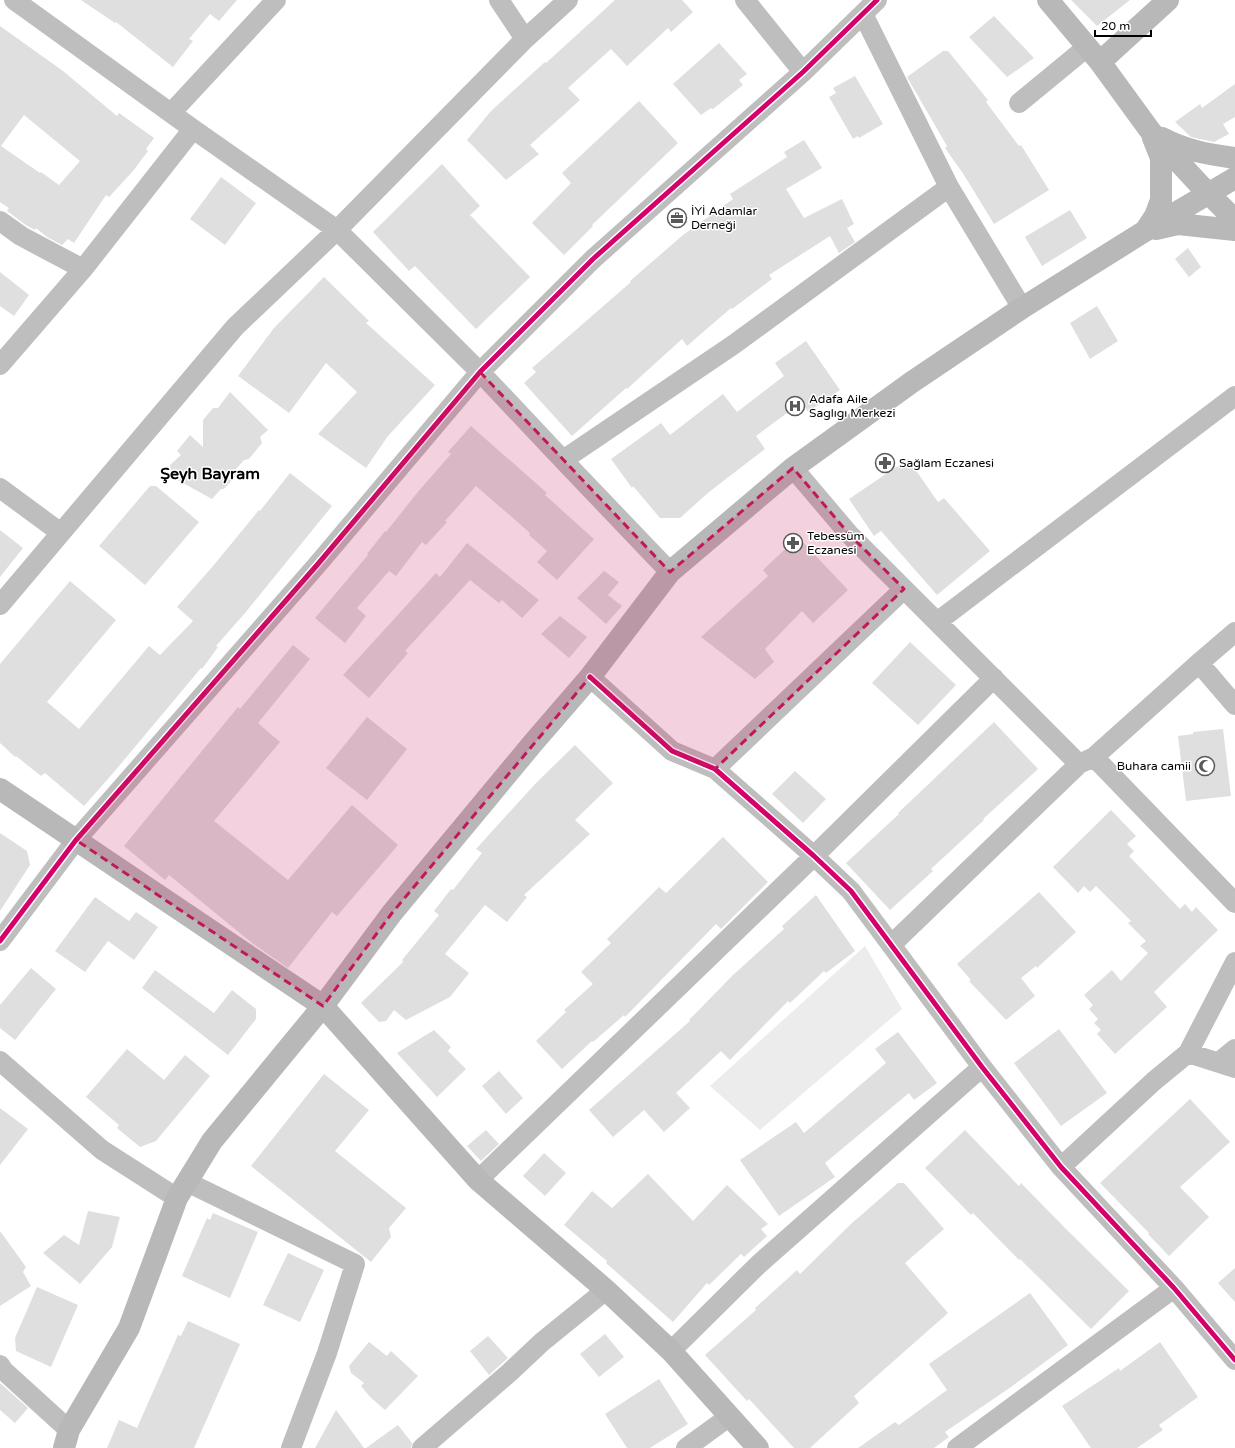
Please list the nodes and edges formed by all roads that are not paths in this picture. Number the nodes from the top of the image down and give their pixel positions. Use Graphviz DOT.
graph roads {
  1 [pos="14,0"];
  2 [pos="276,0"];
  3 [pos="499,0"];
  4 [pos="568,0"];
  5 [pos="745,0"];
  6 [pos="877,0"];
  7 [pos="1048,0"];
  8 [pos="1168,0"];
  9 [pos="863,14"];
  10 [pos="525,39"];
  11 [pos="1093,54"];
  12 [pos="803,72"];
  13 [pos="1019,102"];
  14 [pos="171,113"];
  15 [pos="193,129"];
  16 [pos="1151,132"];
  17 [pos="1235,158"];
  18 [pos="1235,178"];
  19 [pos="949,187"];
  20 [pos="1209,193"];
  21 [pos="1235,220"];
  22 [pos="0,221"];
  23 [pos="337,230"];
  24 [pos="1235,230"];
  25 [pos="1145,231"];
  26 [pos="83,269"];
  27 [pos="1022,308"];
  28 [pos="0,365"];
  29 [pos="480,372"];
  30 [pos="1235,396"];
  31 [pos="563,460"];
  32 [pos="794,468"];
  33 [pos="0,488"];
  34 [pos="61,533"];
  35 [pos="670,572"];
  36 [pos="904,589"];
  37 [pos="0,605"];
  38 [pos="937,622"];
  39 [pos="1235,632"];
  40 [pos="1199,663"];
  41 [pos="590,678"];
  42 [pos="994,678"];
  43 [pos="1235,705"];
  44 [pos="1087,761"];
  45 [pos="715,769"];
  46 [pos="0,789"];
  47 [pos="76,840"];
  48 [pos="814,856"];
  49 [pos="1235,904"];
  50 [pos="0,941"];
  51 [pos="891,945"];
  52 [pos="1235,962"];
  53 [pos="323,1006"];
  54 [pos="1235,1049"];
  55 [pos="1188,1052"];
  56 [pos="0,1061"];
  57 [pos="1227,1065"];
  58 [pos="982,1067"];
  59 [pos="1061,1167"];
  60 [pos="478,1180"];
  61 [pos="182,1190"];
  62 [pos="1174,1288"];
  63 [pos="606,1290"];
  64 [pos="671,1351"];
  65 [pos="1235,1360"];
  66 [pos="0,1365"];
  67 [pos="730,1416"];
  68 [pos="67,1439"];
  69 [pos="291,1448"];
  70 [pos="422,1448"];
  71 [pos="686,1448"];
  72 [pos="758,1448"];
  73 [pos="957,1448"];
  1 -- 14 [label="street"];
  2 -- 14 [label="street"];
  3 -- 10 [label="street"];
  4 -- 10 [label="street"];
  5 -- 12 [label="street"];
  6 -- 9 [label="street"];
  7 -- 11 [label="main road"];
  8 -- 11 [label="main road"];
  9 -- 12 [label="street"];
  9 -- 19 [label="street"];
  10 -- 23 [label="street"];
  11 -- 13 [label="street"];
  11 -- 16 [label="main road"];
  12 -- 29 [label="street"];
  14 -- 15 [label="street"];
  15 -- 23 [label="street"];
  15 -- 26 [label="street"];
  16 -- 17 [label="main road"];
  16 -- 20 [label="main road"];
  16 -- 25 [label="main road"];
  18 -- 20 [label="main road"];
  19 -- 27 [label="street"];
  19 -- 31 [label="street"];
  20 -- 21 [label="main road"];
  20 -- 25 [label="main road"];
  22 -- 26 [label="street"];
  23 -- 29 [label="street"];
  23 -- 34 [label="street"];
  24 -- 25 [label="main road"];
  25 -- 27 [label="main road"];
  26 -- 28 [label="street"];
  27 -- 32 [label="main road"];
  29 -- 31 [label="street"];
  29 -- 47 [label="street"];
  30 -- 38 [label="street"];
  31 -- 35 [label="street"];
  32 -- 35 [label="main road"];
  32 -- 36 [label="street"];
  33 -- 34 [label="street"];
  34 -- 37 [label="street"];
  35 -- 41 [label="main road"];
  36 -- 38 [label="street"];
  36 -- 45 [label="street"];
  38 -- 42 [label="street"];
  39 -- 40 [label="street"];
  40 -- 43 [label="street"];
  40 -- 44 [label="street"];
  41 -- 45 [label="street"];
  41 -- 53 [label="main road"];
  42 -- 44 [label="street"];
  42 -- 48 [label="street"];
  44 -- 49 [label="street"];
  44 -- 51 [label="street"];
  45 -- 48 [label="street"];
  46 -- 47 [label="main road"];
  47 -- 50 [label="street"];
  47 -- 53 [label="main road"];
  48 -- 51 [label="street"];
  48 -- 60 [label="street"];
  51 -- 58 [label="street"];
  52 -- 55 [label="street"];
  53 -- 60 [label="main road"];
  53 -- 61 [label="main road"];
  54 -- 57 [label="street"];
  55 -- 57 [label="street"];
  55 -- 59 [label="street"];
  56 -- 61 [label="street"];
  58 -- 59 [label="street"];
  58 -- 64 [label="street"];
  59 -- 62 [label="street"];
  60 -- 63 [label="main road"];
  61 -- 68 [label="main road"];
  61 -- 69 [label="street"];
  62 -- 65 [label="street"];
  62 -- 73 [label="street"];
  63 -- 64 [label="main road"];
  63 -- 70 [label="street"];
  64 -- 67 [label="main road"];
  66 -- 68 [label="street"];
  67 -- 71 [label="street"];
  67 -- 72 [label="main road"];
}
